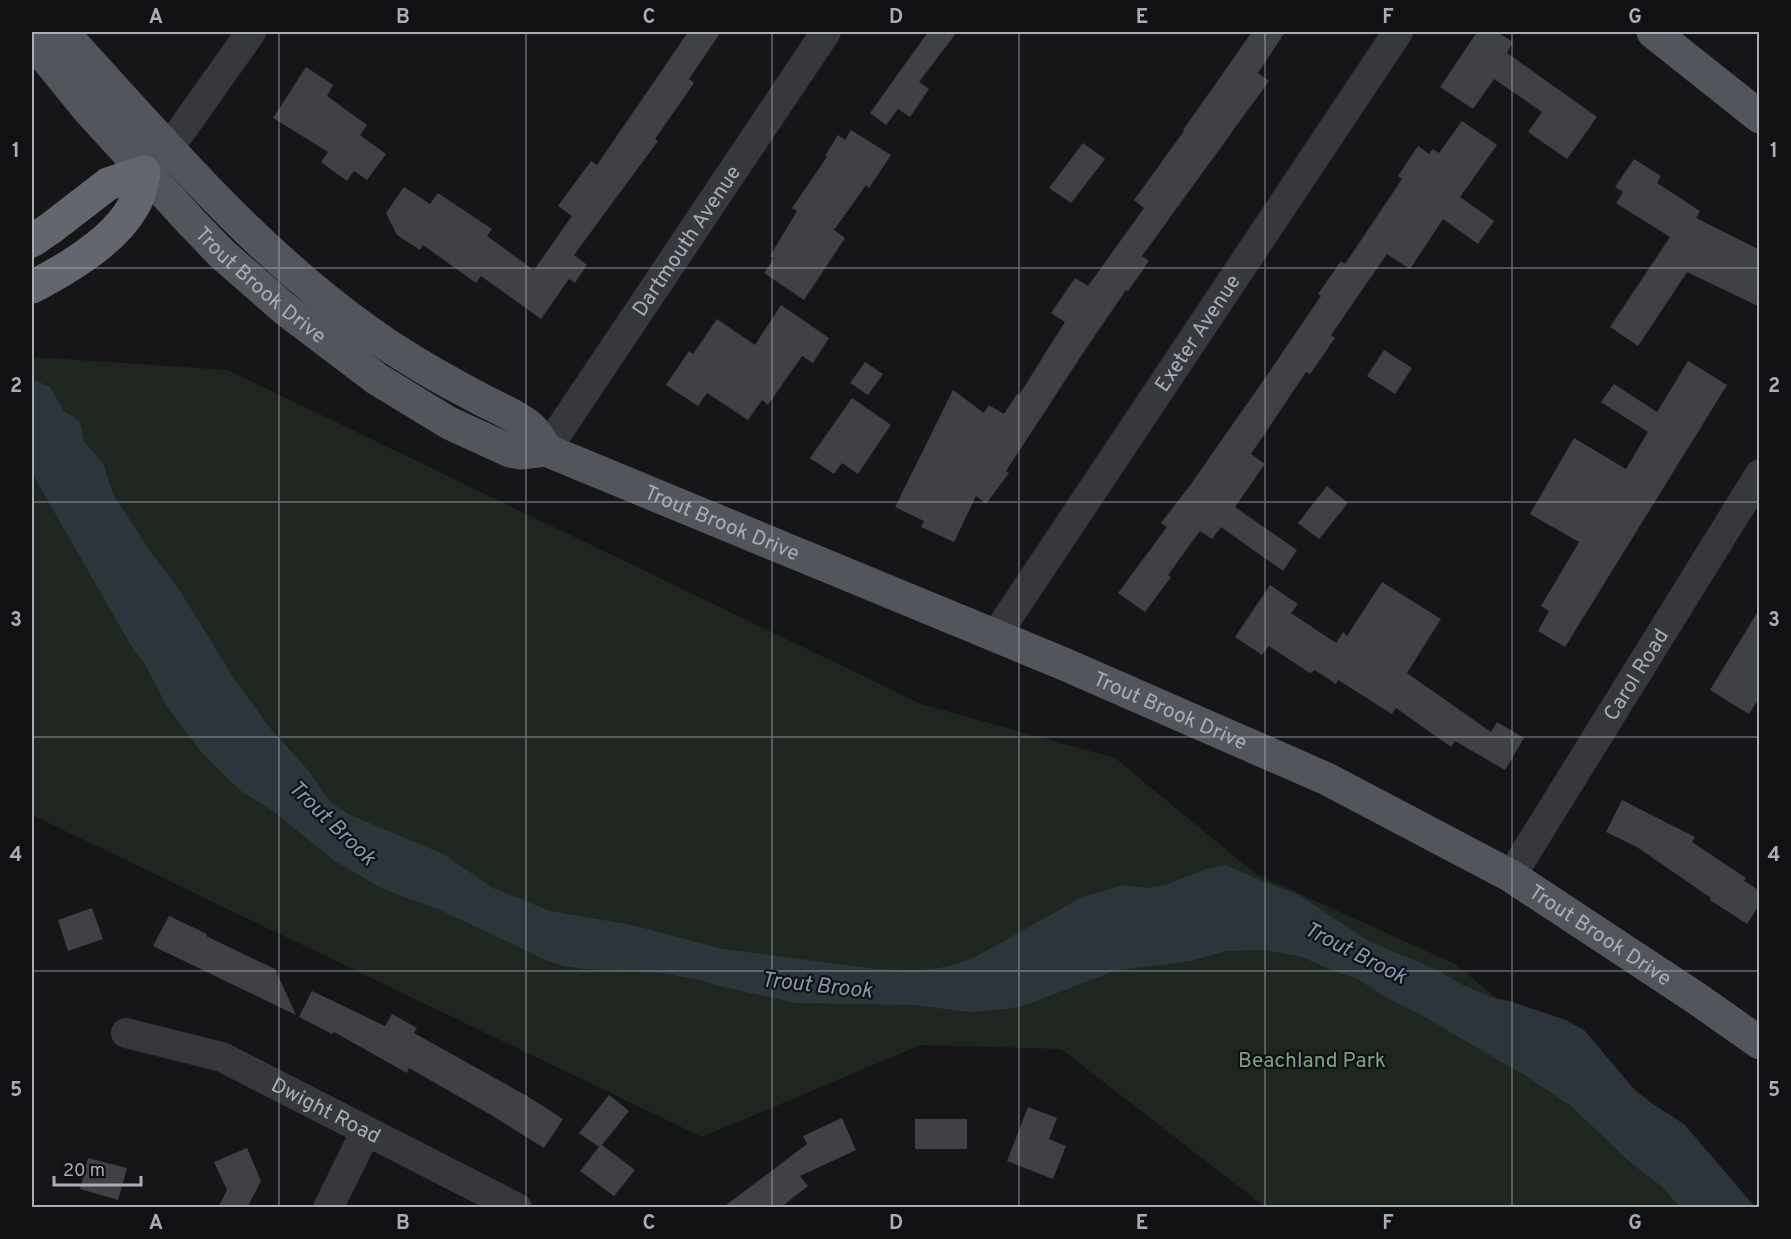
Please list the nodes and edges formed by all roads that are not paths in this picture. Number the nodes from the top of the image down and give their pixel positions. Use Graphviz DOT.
graph roads {
  1 [pos="62,32"];
  2 [pos="251,32"];
  3 [pos="826,32"];
  4 [pos="1398,32"];
  5 [pos="1653,32"];
  6 [pos="32,40"];
  7 [pos="1760,117"];
  8 [pos="167,147"];
  9 [pos="144,172"];
  10 [pos="32,241"];
  11 [pos="32,287"];
  12 [pos="546,450"];
  13 [pos="1760,474"];
  14 [pos="996,635"];
  15 [pos="1511,876"];
  16 [pos="126,1034"];
  17 [pos="1760,1043"];
  18 [pos="366,1131"];
  19 [pos="328,1208"];
  20 [pos="517,1208"];
  1 -- 8 [label="main road, Trout Brook Drive"];
  2 -- 8 [label="street"];
  3 -- 12 [label="street, Dartmouth Avenue"];
  4 -- 14 [label="street, Exeter Avenue"];
  5 -- 7 [label="main road"];
  6 -- 9 [label="main road, Trout Brook Drive"];
  8 -- 9 [label="street"];
  8 -- 12 [label="main road, Trout Brook Drive"];
  9 -- 10 [label="highway"];
  9 -- 11 [label="highway"];
  9 -- 12 [label="main road, Trout Brook Drive"];
  12 -- 14 [label="main road, Trout Brook Drive"];
  13 -- 15 [label="street, Carol Road"];
  14 -- 15 [label="main road, Trout Brook Drive"];
  15 -- 17 [label="main road, Trout Brook Drive"];
  16 -- 18 [label="street, Dwight Road"];
  18 -- 19 [label="street"];
  18 -- 20 [label="street, Dwight Road"];
}
